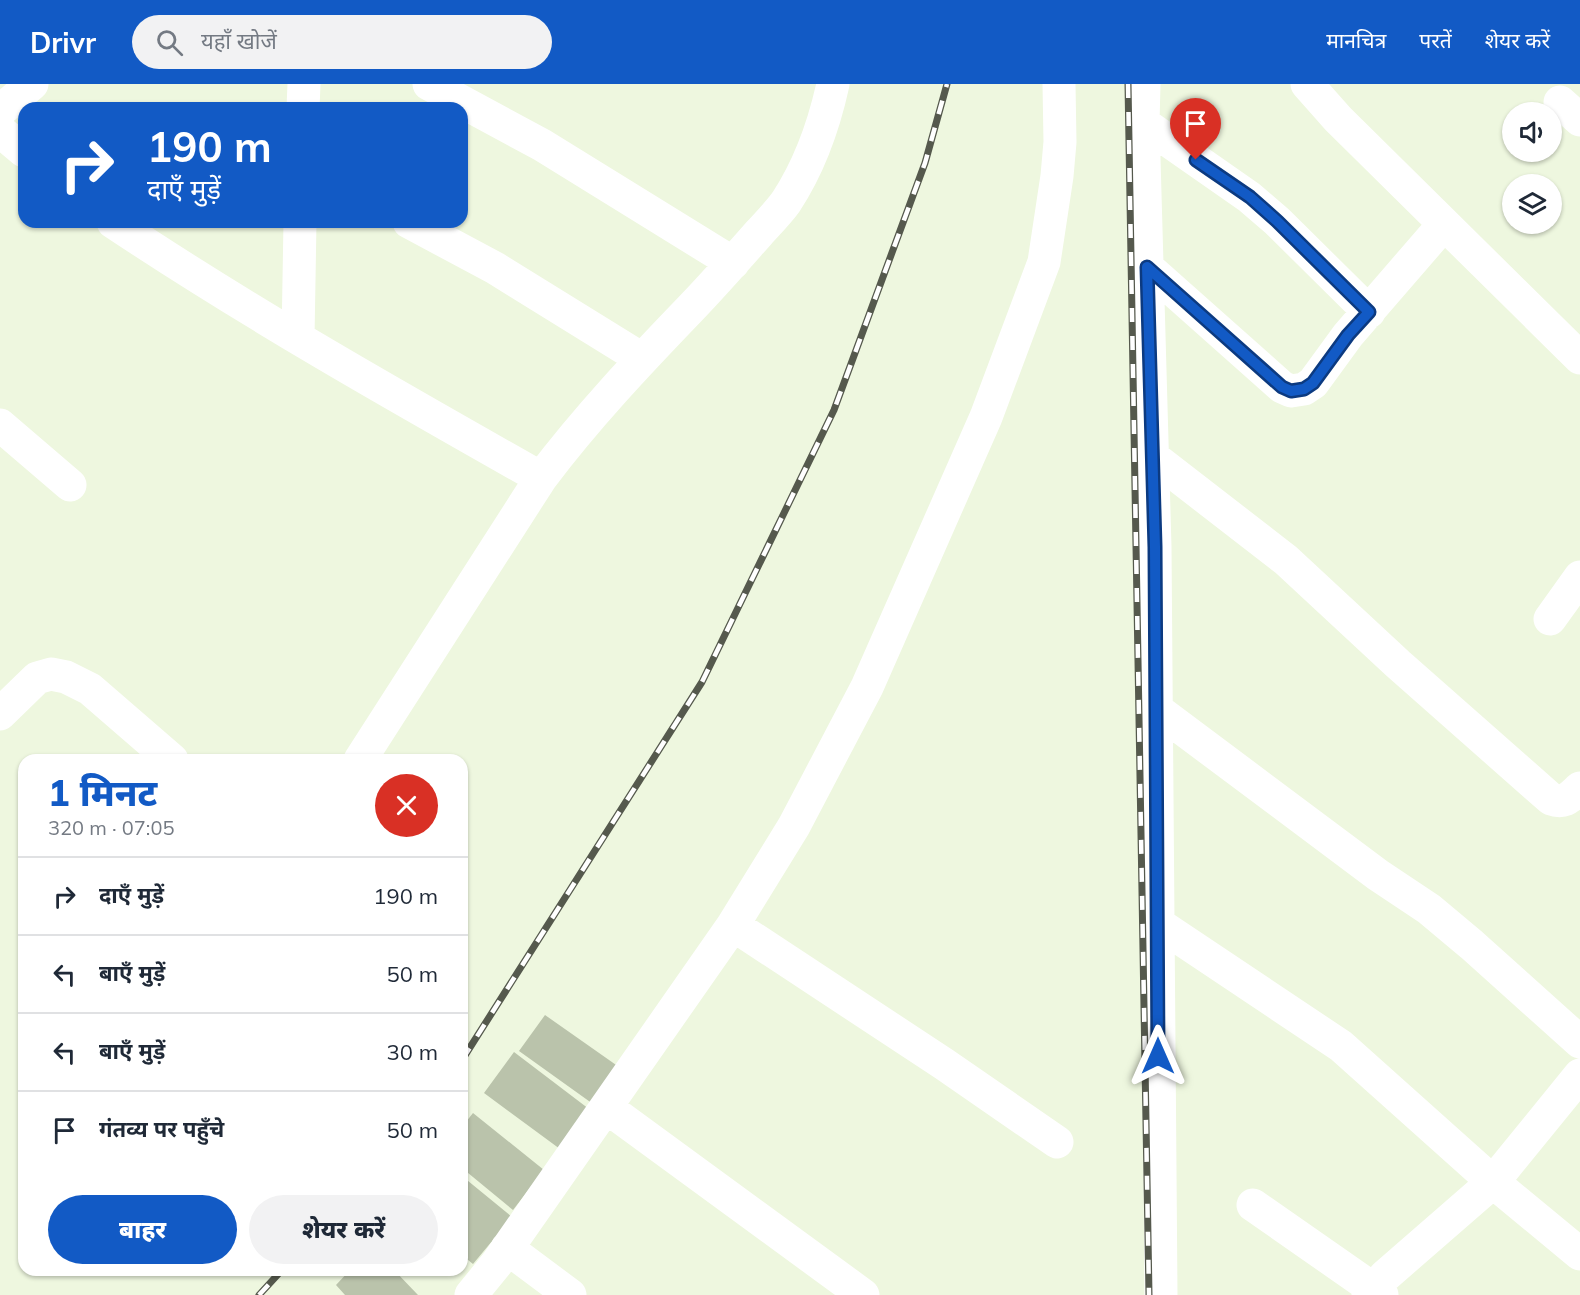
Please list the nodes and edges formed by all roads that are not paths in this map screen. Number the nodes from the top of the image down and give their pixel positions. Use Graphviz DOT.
graph roads {
  1 [pos="304,84"];
  2 [pos="429,84"];
  3 [pos="833,84"];
  4 [pos="1059,84"];
  5 [pos="1144,84"];
  6 [pos="1307,84"];
  7 [pos="303,102"];
  8 [pos="462,102"];
  9 [pos="9,104"];
  10 [pos="468,105"];
  11 [pos="1143,123"];
  12 [pos="18,133"];
  13 [pos="1444,224"];
  14 [pos="122,228"];
  15 [pos="300,228"];
  16 [pos="420,228"];
  17 [pos="733,263"];
  18 [pos="1147,267"];
  19 [pos="1369,312"];
  20 [pos="298,338"];
  21 [pos="1580,358"];
  22 [pos="642,359"];
  23 [pos="0,425"];
  24 [pos="1153,457"];
  25 [pos="542,478"];
  26 [pos="69,485"];
  27 [pos="1580,577"];
  28 [pos="1550,619"];
  29 [pos="1156,709"];
  30 [pos="0,714"];
  31 [pos="165,754"];
  32 [pos="364,754"];
  33 [pos="1580,788"];
  34 [pos="1157,923"];
  35 [pos="733,925"];
  36 [pos="1580,1042"];
  37 [pos="1580,1075"];
  38 [pos="606,1107"];
  39 [pos="1056,1142"];
  40 [pos="1493,1182"];
  41 [pos="1253,1205"];
  42 [pos="507,1248"];
  43 [pos="1580,1254"];
  44 [pos="1374,1293"];
  45 [pos="471,1295"];
  46 [pos="570,1295"];
  47 [pos="863,1295"];
  48 [pos="1161,1295"];
  1 -- 7 [label="street"];
  2 -- 8 [label="street"];
  3 -- 17 [label="street"];
  4 -- 35 [label="street"];
  5 -- 11 [label="street"];
  6 -- 13 [label="street"];
  9 -- 12 [label="street"];
  10 -- 17 [label="street"];
  11 -- 18 [label="street"];
  11 -- 19 [label="street"];
  13 -- 19 [label="street"];
  13 -- 21 [label="street"];
  14 -- 20 [label="street"];
  15 -- 20 [label="street"];
  16 -- 22 [label="street"];
  17 -- 22 [label="street"];
  18 -- 19 [label="street"];
  18 -- 24 [label="street"];
  20 -- 25 [label="street"];
  22 -- 25 [label="street"];
  23 -- 26 [label="street"];
  24 -- 29 [label="street"];
  24 -- 33 [label="street"];
  25 -- 32 [label="street"];
  27 -- 28 [label="street"];
  29 -- 34 [label="street"];
  29 -- 36 [label="street"];
  30 -- 31 [label="street"];
  34 -- 40 [label="street"];
  34 -- 48 [label="street"];
  35 -- 38 [label="street"];
  35 -- 39 [label="street"];
  37 -- 40 [label="street"];
  38 -- 42 [label="street"];
  38 -- 47 [label="street"];
  40 -- 43 [label="street"];
  40 -- 44 [label="street"];
  41 -- 44 [label="street"];
  42 -- 45 [label="street"];
  42 -- 46 [label="street"];
}
